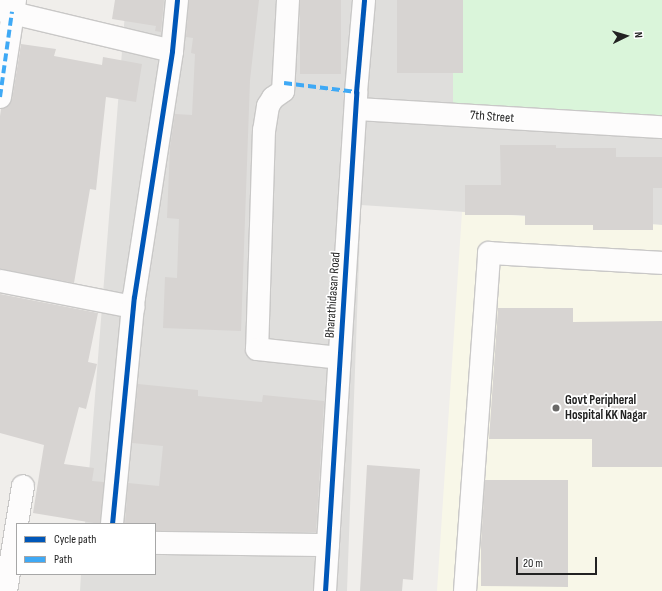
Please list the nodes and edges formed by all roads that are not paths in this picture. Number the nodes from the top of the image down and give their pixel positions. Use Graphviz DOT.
graph roads {
  1 [pos="177,0"];
  2 [pos="288,0"];
  3 [pos="364,0"];
  4 [pos="9,7"];
  5 [pos="172,51"];
  6 [pos="0,97"];
  7 [pos="356,109"];
  8 [pos="662,127"];
  9 [pos="662,263"];
  10 [pos="0,281"];
  11 [pos="133,307"];
  12 [pos="340,358"];
  13 [pos="23,486"];
  14 [pos="17,523"];
  15 [pos="112,523"];
  16 [pos="16,529"];
  17 [pos="156,543"];
  18 [pos="328,545"];
  19 [pos="6,591"];
  20 [pos="325,591"];
  21 [pos="465,591"];
  1 -- 5 [label="street"];
  2 -- 12 [label="street"];
  3 -- 7 [label="street, Bharathidasan Road"];
  4 -- 5 [label="street"];
  4 -- 6 [label="street"];
  5 -- 11 [label="street"];
  7 -- 8 [label="street, 7th Street"];
  7 -- 12 [label="street, Bharathidasan Road"];
  9 -- 21 [label="street"];
  10 -- 11 [label="street"];
  11 -- 15 [label="street"];
  12 -- 18 [label="street, Bharathidasan Road"];
  13 -- 14 [label="street"];
  16 -- 19 [label="street"];
  17 -- 18 [label="street"];
  18 -- 20 [label="street, Bharathidasan Road"];
}
